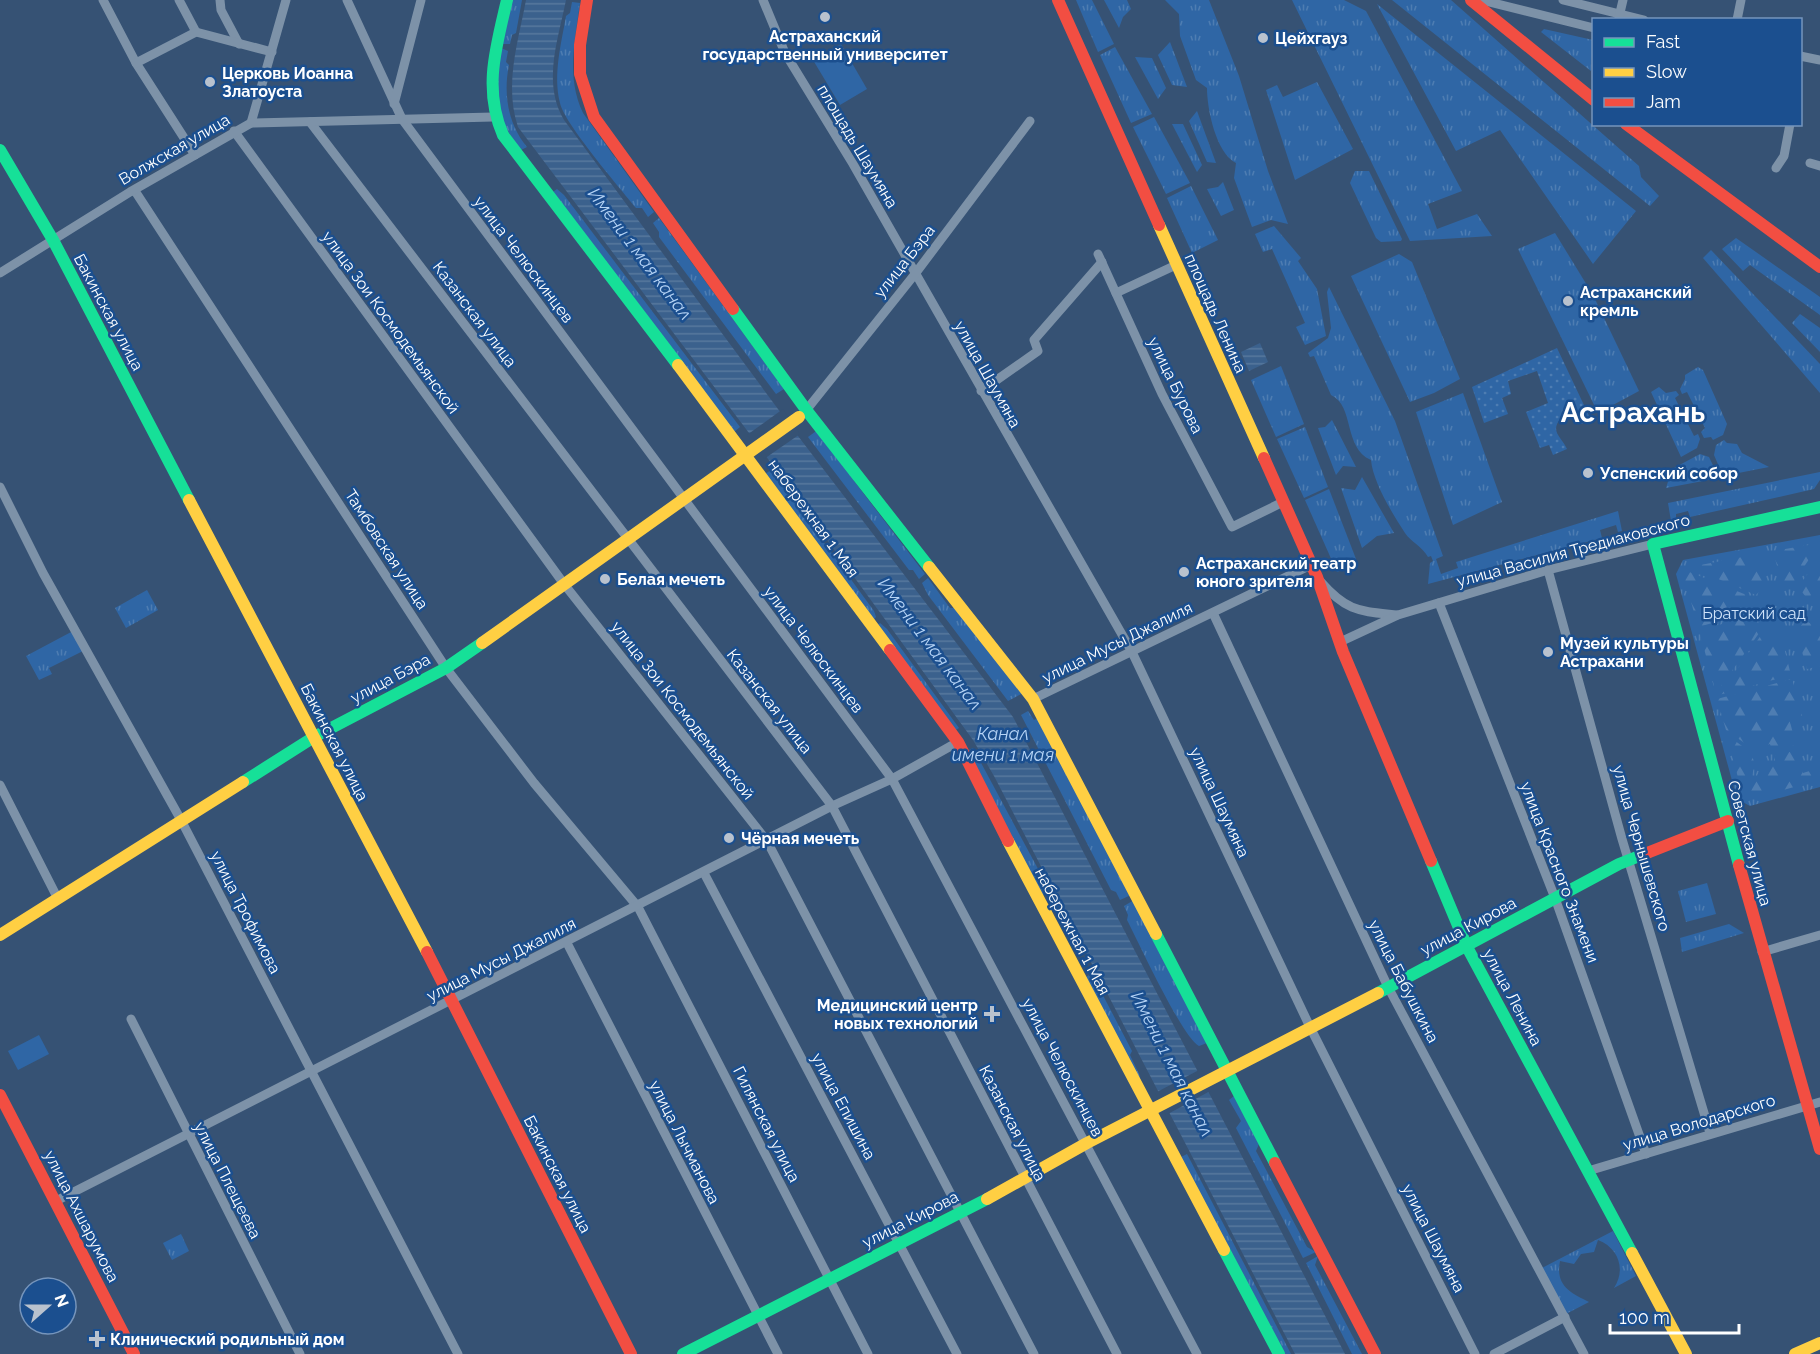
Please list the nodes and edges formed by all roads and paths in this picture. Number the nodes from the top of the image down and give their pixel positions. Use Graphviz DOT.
graph roads {
  1 [pos="103,0"];
  2 [pos="179,0"];
  3 [pos="220,0"];
  4 [pos="286,0"];
  5 [pos="347,0"];
  6 [pos="421,0"];
  7 [pos="507,0"];
  8 [pos="587,0"];
  9 [pos="763,0"];
  10 [pos="1058,0"];
  11 [pos="1471,0"];
  12 [pos="1481,0"];
  13 [pos="1563,0"];
  14 [pos="1623,0"];
  15 [pos="1741,0"];
  16 [pos="1619,16"];
  17 [pos="1737,18"];
  18 [pos="1592,28"];
  19 [pos="196,32"];
  20 [pos="239,44"];
  21 [pos="272,52"];
  22 [pos="1802,56"];
  23 [pos="1820,60"];
  24 [pos="136,63"];
  25 [pos="1592,99"];
  26 [pos="394,104"];
  27 [pos="493,117"];
  28 [pos="402,119"];
  29 [pos="1030,121"];
  30 [pos="310,122"];
  31 [pos="251,123"];
  32 [pos="1629,126"];
  33 [pos="1790,126"];
  34 [pos="234,131"];
  35 [pos="0,150"];
  36 [pos="195,154"];
  37 [pos="1776,168"];
  38 [pos="135,191"];
  39 [pos="53,240"];
  40 [pos="1176,265"];
  41 [pos="1820,267"];
  42 [pos="0,273"];
  43 [pos="915,274"];
  44 [pos="1116,293"];
  45 [pos="981,392"];
  46 [pos="803,414"];
  47 [pos="750,452"];
  48 [pos="0,487"];
  49 [pos="684,499"];
  50 [pos="1283,502"];
  51 [pos="1820,507"];
  52 [pos="627,540"];
  53 [pos="1653,544"];
  54 [pos="1311,565"];
  55 [pos="1548,570"];
  56 [pos="1317,577"];
  57 [pos="564,584"];
  58 [pos="1439,603"];
  59 [pos="1213,612"];
  60 [pos="1398,615"];
  61 [pos="1340,642"];
  62 [pos="1132,652"];
  63 [pos="446,668"];
  64 [pos="1033,699"];
  65 [pos="314,737"];
  66 [pos="958,742"];
  67 [pos="892,779"];
  68 [pos="0,785"];
  69 [pos="832,806"];
  70 [pos="181,820"];
  71 [pos="1728,821"];
  72 [pos="766,842"];
  73 [pos="1629,861"];
  74 [pos="704,873"];
  75 [pos="1555,898"];
  76 [pos="58,899"];
  77 [pos="638,907"];
  78 [pos="0,935"];
  79 [pos="1820,935"];
  80 [pos="567,943"];
  81 [pos="1467,947"];
  82 [pos="1762,952"];
  83 [pos="1388,987"];
  84 [pos="452,1000"];
  85 [pos="130,1019"];
  86 [pos="1310,1027"];
  87 [pos="1227,1070"];
  88 [pos="312,1073"];
  89 [pos="0,1095"];
  90 [pos="1814,1103"];
  91 [pos="1154,1108"];
  92 [pos="1710,1133"];
  93 [pos="187,1134"];
  94 [pos="1087,1143"];
  95 [pos="1820,1149"];
  96 [pos="1646,1154"];
  97 [pos="1588,1171"];
  98 [pos="1026,1179"];
  99 [pos="56,1201"];
  100 [pos="959,1212"];
  101 [pos="899,1243"];
  102 [pos="830,1280"];
  103 [pos="1565,1317"];
  104 [pos="758,1318"];
  105 [pos="1820,1343"];
  106 [pos="134,1354"];
  107 [pos="300,1354"];
  108 [pos="459,1354"];
  109 [pos="631,1354"];
  110 [pos="683,1354"];
  111 [pos="778,1354"];
  112 [pos="868,1354"];
  113 [pos="957,1354"];
  114 [pos="1034,1354"];
  115 [pos="1117,1354"];
  116 [pos="1197,1354"];
  117 [pos="1278,1354"];
  118 [pos="1375,1354"];
  119 [pos="1476,1354"];
  120 [pos="1494,1354"];
  121 [pos="1584,1354"];
  122 [pos="1686,1354"];
  123 [pos="1795,1354"];
  1 -- 24 [label="street"];
  2 -- 19 [label="street"];
  3 -- 20 [label="street"];
  4 -- 21 [label="street"];
  5 -- 26 [label="street, улица Челюскинцев"];
  6 -- 26 [label="street"];
  7 -- 27 [label="main road, набережная 1 Мая"];
  8 -- 46 [label="main road"];
  9 -- 43 [label="street, площадь Шаумяна"];
  10 -- 40 [label="main road, площадь Ленина"];
  11 -- 25 [label="main road"];
  12 -- 18 [label="street"];
  13 -- 16 [label="street"];
  14 -- 16 [label="street"];
  15 -- 17 [label="street"];
  19 -- 20 [label="street"];
  19 -- 24 [label="street"];
  20 -- 21 [label="street"];
  21 -- 31 [label="street"];
  22 -- 23 [label="street"];
  24 -- 36 [label="street"];
  26 -- 28 [label="street, улица Челюскинцев"];
  27 -- 28 [label="street, Волжская улица"];
  27 -- 47 [label="main road, набережная 1 Мая"];
  28 -- 30 [label="street, Волжская улица"];
  28 -- 49 [label="street, улица Челюскинцев"];
  29 -- 43 [label="street, улица Бэра"];
  30 -- 31 [label="street, Волжская улица"];
  30 -- 52 [label="street, Казанская улица"];
  31 -- 34 [label="street, Волжская улица"];
  32 -- 41 [label="main road"];
  33 -- 37 [label="street"];
  34 -- 36 [label="street, Волжская улица"];
  34 -- 57 [label="street, улица Зои Космодемьянской"];
  35 -- 39 [label="main road, Бакинская улица"];
  36 -- 38 [label="street, Волжская улица"];
  38 -- 39 [label="street, Волжская улица"];
  38 -- 63 [label="street, Тамбовская улица"];
  39 -- 42 [label="street, Волжская улица"];
  39 -- 65 [label="main road, Бакинская улица"];
  40 -- 44 [label="street"];
  40 -- 50 [label="main road, площадь Ленина"];
  43 -- 45 [label="street, улица Шаумяна"];
  43 -- 46 [label="street, улица Бэра"];
  44 -- 45 [label="street, улица Бурова"];
  44 -- 50 [label="street, улица Бурова"];
  45 -- 62 [label="street, улица Шаумяна"];
  46 -- 47 [label="main road, улица Бэра"];
  46 -- 64 [label="main road"];
  47 -- 49 [label="main road, улица Бэра"];
  47 -- 66 [label="main road, набережная 1 Мая"];
  48 -- 70 [label="street, улица Трофимова"];
  49 -- 52 [label="main road, улица Бэра"];
  49 -- 67 [label="street, улица Челюскинцев"];
  50 -- 54 [label="main road, площадь Ленина"];
  51 -- 53 [label="main road, улица Василия Тредиаковского"];
  52 -- 57 [label="main road, улица Бэра"];
  52 -- 69 [label="street, Казанская улица"];
  53 -- 55 [label="street, улица Василия Тредиаковского"];
  53 -- 71 [label="main road, Советская улица"];
  54 -- 56 [label="main road, площадь Ленина"];
  54 -- 59 [label="street, улица Мусы Джалиля"];
  55 -- 58 [label="street, улица Василия Тредиаковского"];
  55 -- 73 [label="street, улица Чернышевского"];
  56 -- 60 [label="street"];
  56 -- 61 [label="main road, площадь Ленина"];
  57 -- 63 [label="main road, улица Бэра"];
  57 -- 72 [label="street, улица Зои Космодемьянской"];
  58 -- 60 [label="street, улица Василия Тредиаковского"];
  58 -- 75 [label="street, улица Красного Знамени"];
  59 -- 62 [label="street, улица Мусы Джалиля"];
  59 -- 83 [label="street, улица Бабушкина"];
  60 -- 61 [label="street, улица Василия Тредиаковского"];
  61 -- 81 [label="main road, улица Ленина"];
  62 -- 64 [label="street, улица Мусы Джалиля"];
  62 -- 86 [label="street, улица Шаумяна"];
  63 -- 65 [label="main road, улица Бэра"];
  63 -- 77 [label="street, Тамбовская улица"];
  64 -- 87 [label="main road"];
  65 -- 70 [label="main road, улица Бэра"];
  65 -- 84 [label="main road, Бакинская улица"];
  66 -- 67 [label="street, улица Мусы Джалиля"];
  66 -- 91 [label="main road, набережная 1 Мая"];
  67 -- 69 [label="street, улица Мусы Джалиля"];
  67 -- 94 [label="street, улица Челюскинцев"];
  68 -- 76 [label="street"];
  69 -- 72 [label="street, улица Мусы Джалиля"];
  69 -- 98 [label="street, Казанская улица"];
  70 -- 76 [label="main road, улица Бэра"];
  70 -- 88 [label="street, улица Трофимова"];
  71 -- 73 [label="main road, улица Кирова"];
  71 -- 82 [label="main road, Советская улица"];
  72 -- 74 [label="street, улица Мусы Джалиля"];
  72 -- 100 [label="street, улица Зои Космодемьянской"];
  73 -- 75 [label="main road, улица Кирова"];
  73 -- 92 [label="street, улица Чернышевского"];
  74 -- 77 [label="street, улица Мусы Джалиля"];
  74 -- 101 [label="street, улица Епишина"];
  75 -- 81 [label="main road, улица Кирова"];
  75 -- 96 [label="street, улица Красного Знамени"];
  76 -- 78 [label="main road, улица Бэра"];
  77 -- 80 [label="street, улица Мусы Джалиля"];
  77 -- 102 [label="street, Гилянская улица"];
  79 -- 82 [label="street"];
  80 -- 84 [label="street, улица Мусы Джалиля"];
  80 -- 104 [label="street, улица Лычманова"];
  81 -- 83 [label="main road, улица Кирова"];
  81 -- 97 [label="main road, улица Ленина"];
  82 -- 90 [label="main road, Советская улица"];
  83 -- 86 [label="main road, улица Кирова"];
  83 -- 103 [label="street, улица Бабушкина"];
  84 -- 88 [label="street, улица Мусы Джалиля"];
  84 -- 109 [label="main road, Бакинская улица"];
  85 -- 93 [label="street, улица Плещеева"];
  86 -- 87 [label="main road, улица Кирова"];
  86 -- 119 [label="street, улица Шаумяна"];
  87 -- 91 [label="main road, улица Кирова"];
  87 -- 118 [label="main road"];
  88 -- 93 [label="street, улица Мусы Джалиля"];
  88 -- 108 [label="street, улица Трофимова"];
  89 -- 99 [label="main road, улица Ахшарумова"];
  90 -- 92 [label="street, улица Володарского"];
  90 -- 95 [label="main road, Советская улица"];
  91 -- 94 [label="main road, улица Кирова"];
  91 -- 117 [label="main road, набережная 1 Мая"];
  92 -- 96 [label="street, улица Володарского"];
  93 -- 99 [label="street, улица Мусы Джалиля"];
  93 -- 107 [label="street, улица Плещеева"];
  94 -- 98 [label="main road, улица Кирова"];
  94 -- 116 [label="street, улица Челюскинцев"];
  96 -- 97 [label="street, улица Володарского"];
  97 -- 122 [label="main road, улица Ленина"];
  98 -- 100 [label="main road, улица Кирова"];
  98 -- 115 [label="street, Казанская улица"];
  99 -- 106 [label="main road, улица Ахшарумова"];
  100 -- 101 [label="main road, улица Кирова"];
  100 -- 114 [label="street, улица Зои Космодемьянской"];
  101 -- 102 [label="main road, улица Кирова"];
  101 -- 113 [label="street, улица Епишина"];
  102 -- 104 [label="main road, улица Кирова"];
  102 -- 112 [label="street, Гилянская улица"];
  103 -- 120 [label="street"];
  103 -- 121 [label="street, улица Бабушкина"];
  104 -- 110 [label="main road, улица Кирова"];
  104 -- 111 [label="street, улица Лычманова"];
  105 -- 123 [label="main road"];
}
